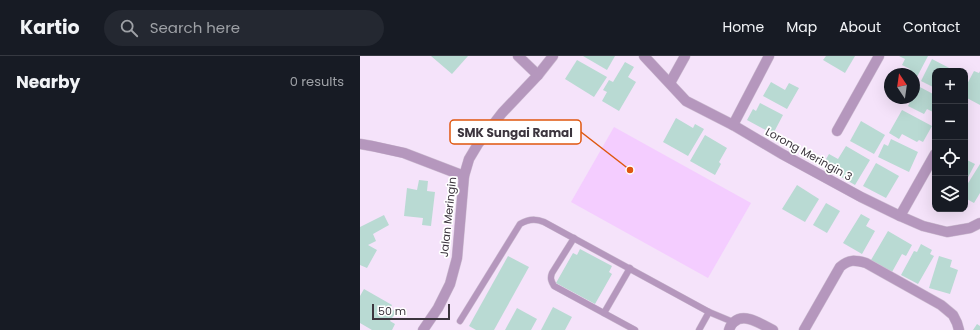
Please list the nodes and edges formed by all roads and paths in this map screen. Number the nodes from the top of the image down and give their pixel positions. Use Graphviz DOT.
graph roads {
  1 [pos="518,56"];
  2 [pos="553,56"];
  3 [pos="644,56"];
  4 [pos="685,56"];
  5 [pos="769,56"];
  6 [pos="879,56"];
  7 [pos="538,75"];
  8 [pos="670,83"];
  9 [pos="733,125"];
  10 [pos="837,131"];
  11 [pos="360,144"];
  12 [pos="932,159"];
  13 [pos="464,176"];
  14 [pos="900,216"];
  15 [pos="980,223"];
  16 [pos="574,238"];
  17 [pos="630,268"];
  18 [pos="709,312"];
  19 [pos="604,314"];
  20 [pos="460,321"];
  21 [pos="731,326"];
  22 [pos="422,330"];
  23 [pos="635,330"];
  24 [pos="699,330"];
  25 [pos="773,330"];
  26 [pos="804,330"];
  27 [pos="959,330"];
  1 -- 7 [label="street"];
  2 -- 7 [label="street, Jalan Meringin"];
  3 -- 8 [label="street, Lorong Meringin 3"];
  4 -- 8 [label="street"];
  5 -- 9 [label="street"];
  6 -- 10 [label="street"];
  7 -- 13 [label="street, Jalan Meringin"];
  8 -- 9 [label="street, Lorong Meringin 3"];
  9 -- 14 [label="street, Lorong Meringin 3"];
  11 -- 13 [label="street"];
  12 -- 14 [label="street"];
  13 -- 22 [label="street, Jalan Meringin"];
  14 -- 15 [label="street, Lorong Meringin 3"];
  16 -- 17 [label="lane"];
  16 -- 19 [label="lane"];
  16 -- 20 [label="lane"];
  17 -- 18 [label="lane"];
  17 -- 19 [label="lane"];
  18 -- 21 [label="lane"];
  18 -- 24 [label="lane"];
  19 -- 23 [label="lane"];
  21 -- 25 [label="street"];
  26 -- 27 [label="street"];
}
